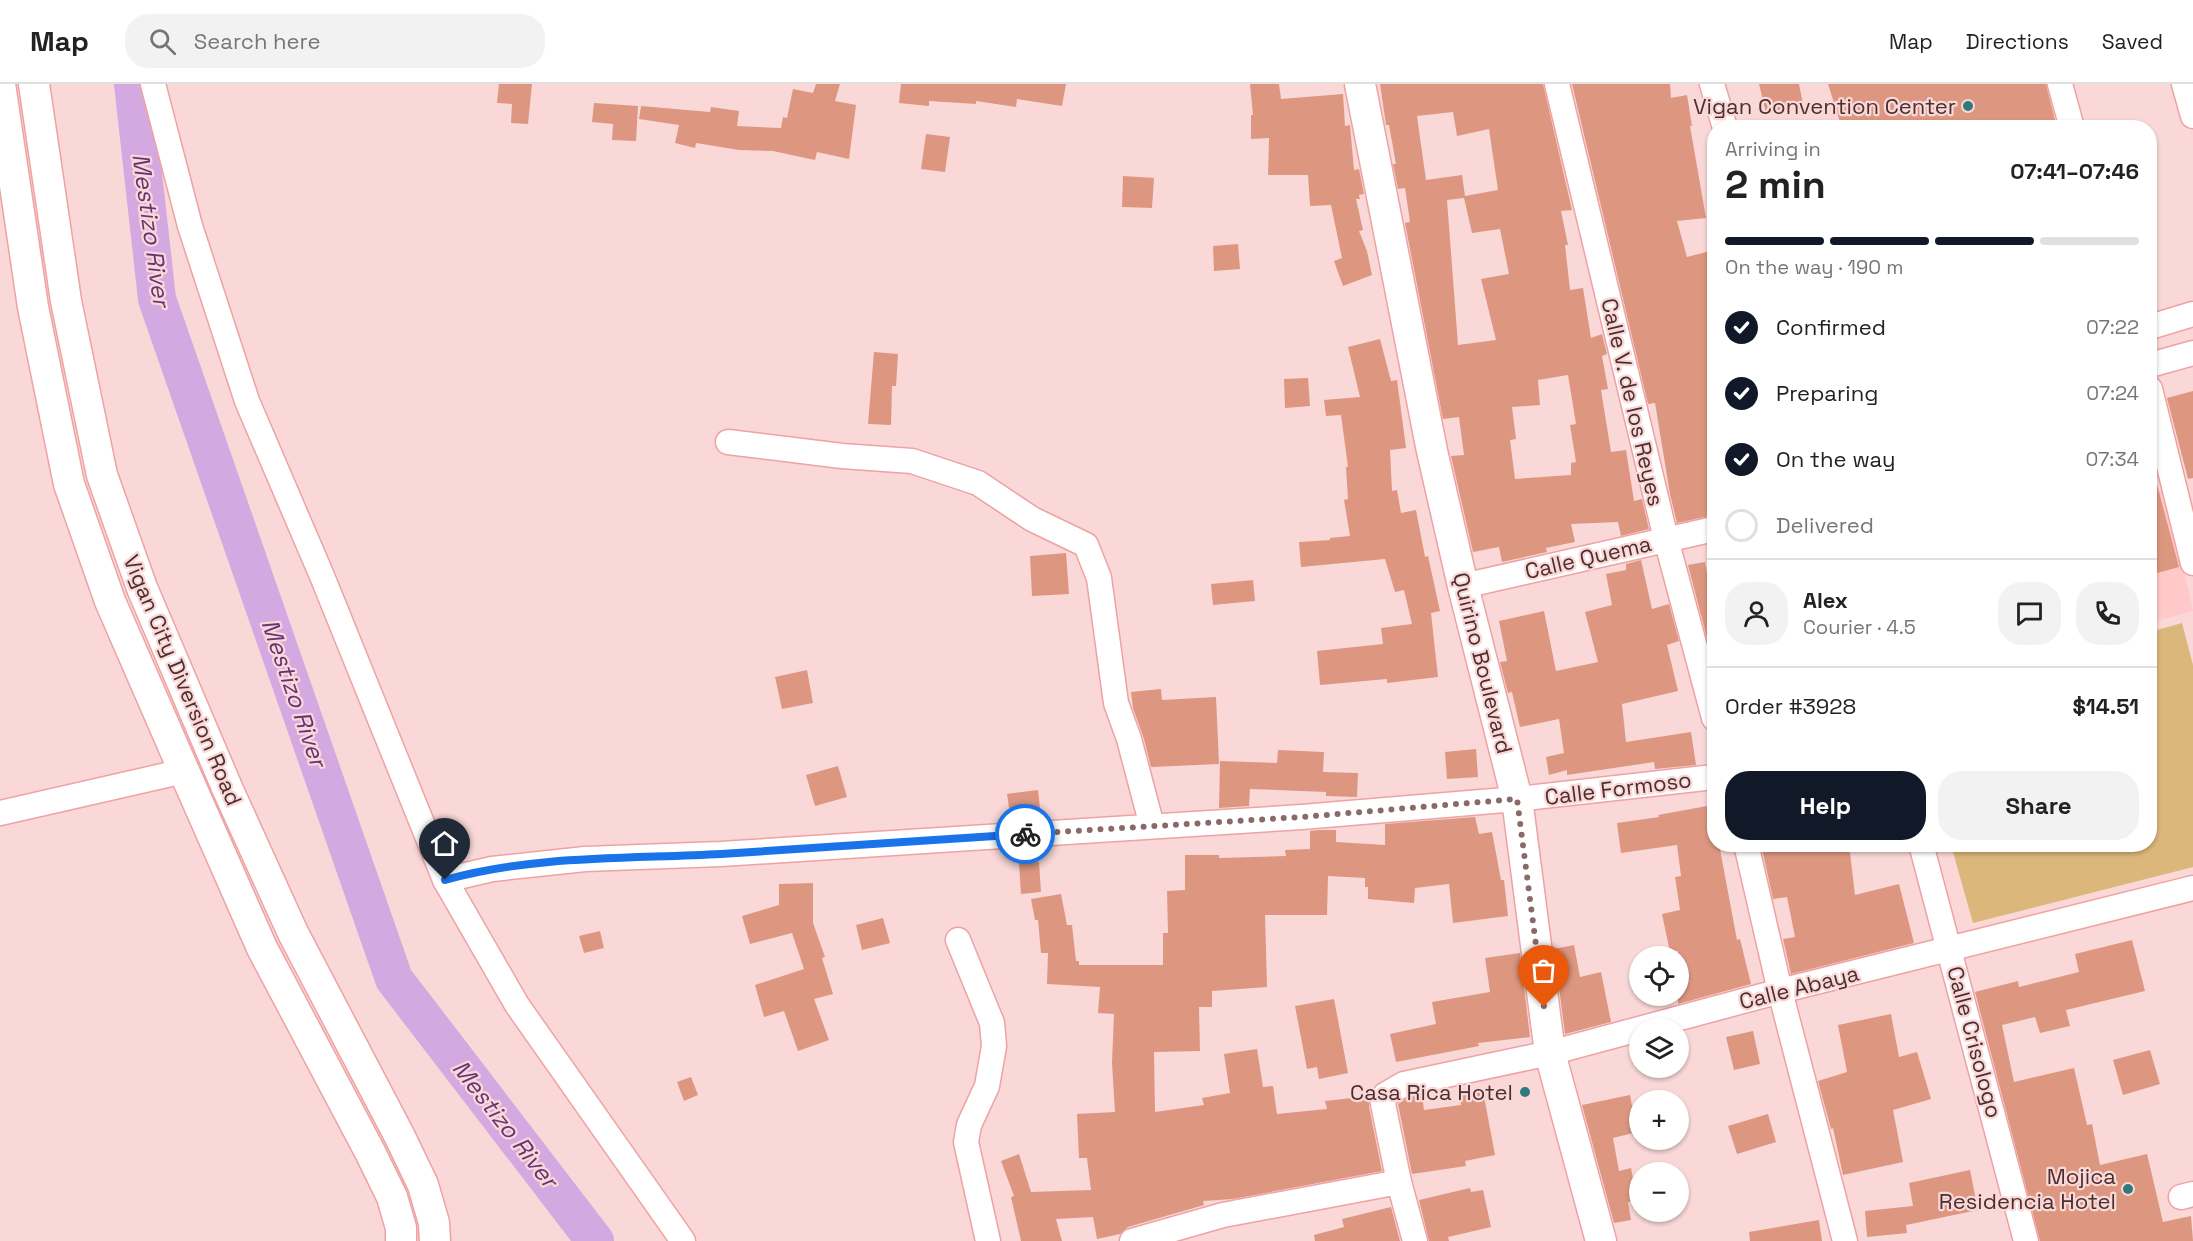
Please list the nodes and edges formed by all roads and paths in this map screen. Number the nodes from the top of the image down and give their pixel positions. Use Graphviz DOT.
graph roads {
  1 [pos="0,84"];
  2 [pos="34,84"];
  3 [pos="153,84"];
  4 [pos="1360,84"];
  5 [pos="1557,84"];
  6 [pos="1712,84"];
  7 [pos="2060,84"];
  8 [pos="2184,84"];
  9 [pos="2193,116"];
  10 [pos="1723,120"];
  11 [pos="2070,120"];
  12 [pos="2193,314"];
  13 [pos="2157,325"];
  14 [pos="2193,353"];
  15 [pos="2157,363"];
  16 [pos="2157,417"];
  17 [pos="728,442"];
  18 [pos="1707,530"];
  19 [pos="1666,539"];
  20 [pos="2193,563"];
  21 [pos="1463,586"];
  22 [pos="1707,692"];
  23 [pos="184,771"];
  24 [pos="1707,778"];
  25 [pos="228,790"];
  26 [pos="1517,799"];
  27 [pos="200,804"];
  28 [pos="0,813"];
  29 [pos="1152,826"];
  30 [pos="1748,852"];
  31 [pos="1923,852"];
  32 [pos="445,880"];
  33 [pos="2193,888"];
  34 [pos="958,940"];
  35 [pos="1950,949"];
  36 [pos="1780,991"];
  37 [pos="1550,1053"];
  38 [pos="1399,1182"];
  39 [pos="401,1241"];
  40 [pos="435,1241"];
  41 [pos="683,1241"];
  42 [pos="988,1241"];
  43 [pos="1132,1241"];
  44 [pos="1415,1241"];
  45 [pos="1601,1241"];
  46 [pos="1845,1241"];
  47 [pos="2026,1241"];
  1 -- 23 [label="main road, Vigan City Diversion Road"];
  2 -- 25 [label="main road, Vigan City Diversion Road"];
  3 -- 32 [label="street"];
  4 -- 21 [label="main road, Quirino Boulevard"];
  5 -- 19 [label="street, Calle V. de los Reyes"];
  6 -- 10 [label="street"];
  7 -- 11 [label="street"];
  8 -- 9 [label="street"];
  12 -- 13 [label="street"];
  14 -- 15 [label="street"];
  16 -- 20 [label="street"];
  17 -- 29 [label="street"];
  18 -- 19 [label="street, Calle Quema"];
  19 -- 21 [label="street, Calle Quema"];
  19 -- 22 [label="street, Calle V. de los Reyes"];
  21 -- 26 [label="main road, Quirino Boulevard"];
  23 -- 27 [label="main road, Vigan City Diversion Road"];
  23 -- 28 [label="street"];
  24 -- 26 [label="street, Calle Formoso"];
  25 -- 27 [label="main road"];
  25 -- 40 [label="main road, Vigan City Diversion Road"];
  26 -- 29 [label="street, Calle Formoso"];
  26 -- 37 [label="main road, Quirino Boulevard"];
  27 -- 39 [label="main road, Vigan City Diversion Road"];
  29 -- 32 [label="street, Calle Formoso"];
  30 -- 36 [label="street"];
  31 -- 35 [label="street, Calle Crisologo"];
  32 -- 41 [label="street"];
  33 -- 35 [label="street, Calle Abaya"];
  34 -- 42 [label="street"];
  35 -- 36 [label="street, Calle Abaya"];
  35 -- 47 [label="street, Calle Crisologo"];
  36 -- 37 [label="street, Calle Abaya"];
  36 -- 46 [label="street"];
  37 -- 38 [label="street, Calle Abaya"];
  37 -- 45 [label="main road, Quirino Boulevard"];
  38 -- 43 [label="street"];
  38 -- 44 [label="street"];
}
